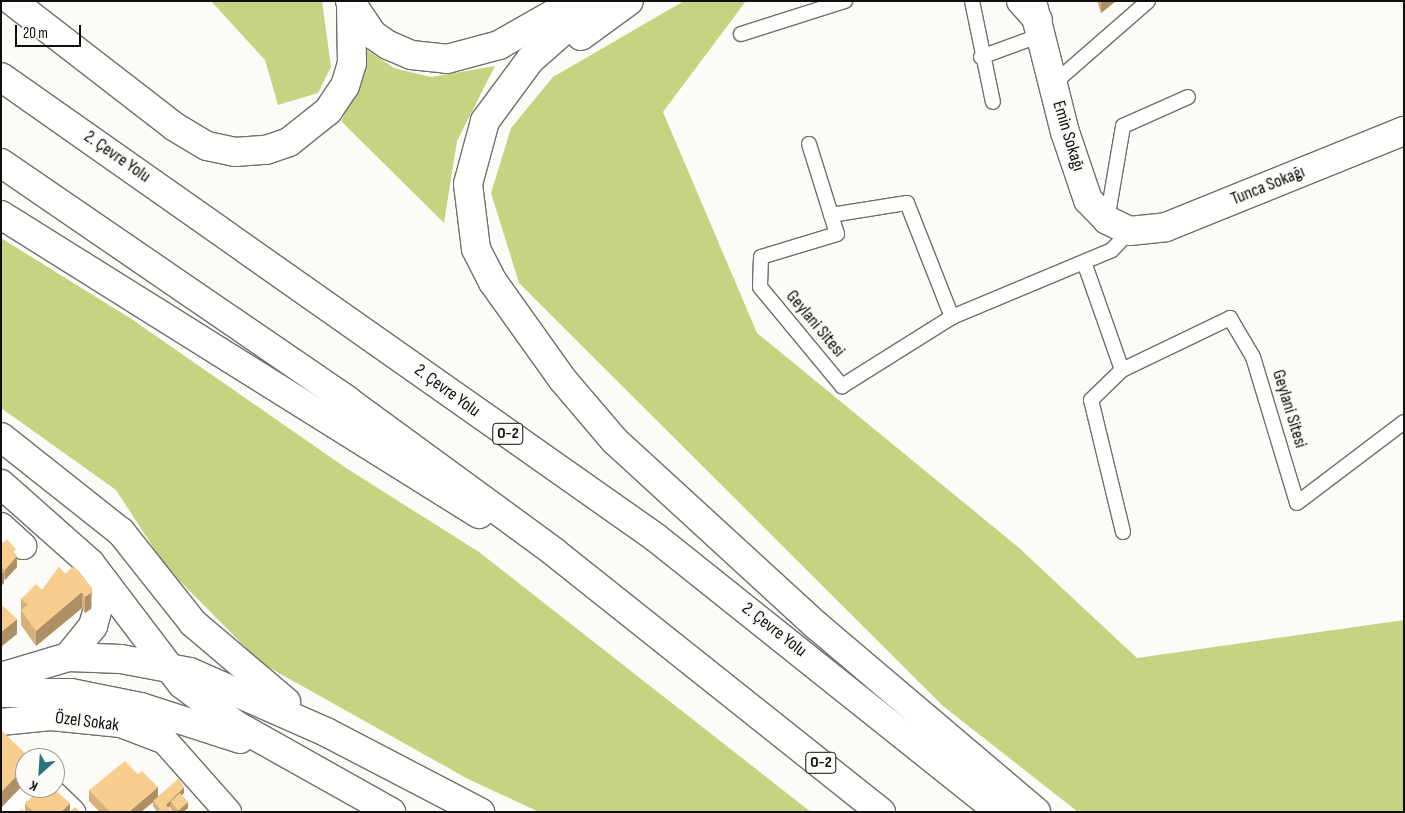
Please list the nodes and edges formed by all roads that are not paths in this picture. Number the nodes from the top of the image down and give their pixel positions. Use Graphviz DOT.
graph roads {
  1 [pos="12,1"];
  2 [pos="576,1"];
  3 [pos="597,1"];
  4 [pos="629,1"];
  5 [pos="845,1"];
  6 [pos="972,1"];
  7 [pos="1148,1"];
  8 [pos="351,4"];
  9 [pos="1030,10"];
  10 [pos="741,34"];
  11 [pos="981,57"];
  12 [pos="1,77"];
  13 [pos="1053,84"];
  14 [pos="1188,97"];
  15 [pos="993,102"];
  16 [pos="1404,131"];
  17 [pos="809,144"];
  18 [pos="474,159"];
  19 [pos="1,163"];
  20 [pos="1,215"];
  21 [pos="831,215"];
  22 [pos="1119,225"];
  23 [pos="1084,262"];
  24 [pos="952,317"];
  25 [pos="1122,370"];
  26 [pos="1404,422"];
  27 [pos="1,438"];
  28 [pos="1,484"];
  29 [pos="1,526"];
  30 [pos="1123,532"];
  31 [pos="23,546"];
  32 [pos="554,552"];
  33 [pos="106,583"];
  34 [pos="193,623"];
  35 [pos="68,657"];
  36 [pos="180,674"];
  37 [pos="1,677"];
  38 [pos="1,693"];
  39 [pos="141,707"];
  40 [pos="760,714"];
  41 [pos="1,722"];
  42 [pos="326,732"];
  43 [pos="298,763"];
  44 [pos="20,798"];
  45 [pos="57,798"];
  46 [pos="10,812"];
  47 [pos="72,812"];
  48 [pos="228,812"];
  49 [pos="391,812"];
  50 [pos="480,812"];
  51 [pos="870,812"];
  52 [pos="881,812"];
  53 [pos="1000,812"];
  54 [pos="1036,812"];
  1 -- 8 [label="main road"];
  2 -- 8 [label="main road"];
  3 -- 18 [label="main road"];
  4 -- 18 [label="main road"];
  5 -- 10 [label="lane"];
  6 -- 11 [label="lane"];
  7 -- 13 [label="lane"];
  9 -- 11 [label="lane"];
  9 -- 13 [label="main road, Emin Sokağı"];
  11 -- 15 [label="lane"];
  12 -- 53 [label="main road, 2. Çevre Yolu / O-2"];
  13 -- 22 [label="main road, Emin Sokağı"];
  14 -- 22 [label="lane"];
  16 -- 22 [label="main road, Tunca Sokağı"];
  17 -- 21 [label="lane, Geylani Sitesi"];
  18 -- 54 [label="main road"];
  19 -- 32 [label="main road, O-2"];
  20 -- 32 [label="main road"];
  21 -- 24 [label="lane"];
  21 -- 24 [label="lane, Geylani Sitesi"];
  22 -- 23 [label="lane, Geylani Sitesi"];
  23 -- 24 [label="lane, Geylani Sitesi"];
  23 -- 25 [label="lane"];
  25 -- 26 [label="lane, Geylani Sitesi"];
  25 -- 30 [label="lane, Geylani Sitesi"];
  27 -- 34 [label="main road"];
  28 -- 33 [label="main road"];
  29 -- 31 [label="street"];
  32 -- 40 [label="main road, O-2"];
  33 -- 35 [label="main road"];
  33 -- 36 [label="main road"];
  34 -- 36 [label="main road"];
  34 -- 42 [label="main road"];
  35 -- 36 [label="main road"];
  35 -- 37 [label="main road"];
  36 -- 39 [label="main road"];
  36 -- 42 [label="main road"];
  36 -- 43 [label="main road"];
  38 -- 39 [label="main road"];
  39 -- 43 [label="main road"];
  40 -- 51 [label="main road"];
  40 -- 52 [label="main road, O-2"];
  41 -- 48 [label="street, Özel Sokak"];
  42 -- 50 [label="main road"];
  43 -- 49 [label="main road"];
  44 -- 46 [label="street"];
  45 -- 47 [label="street"];
}
